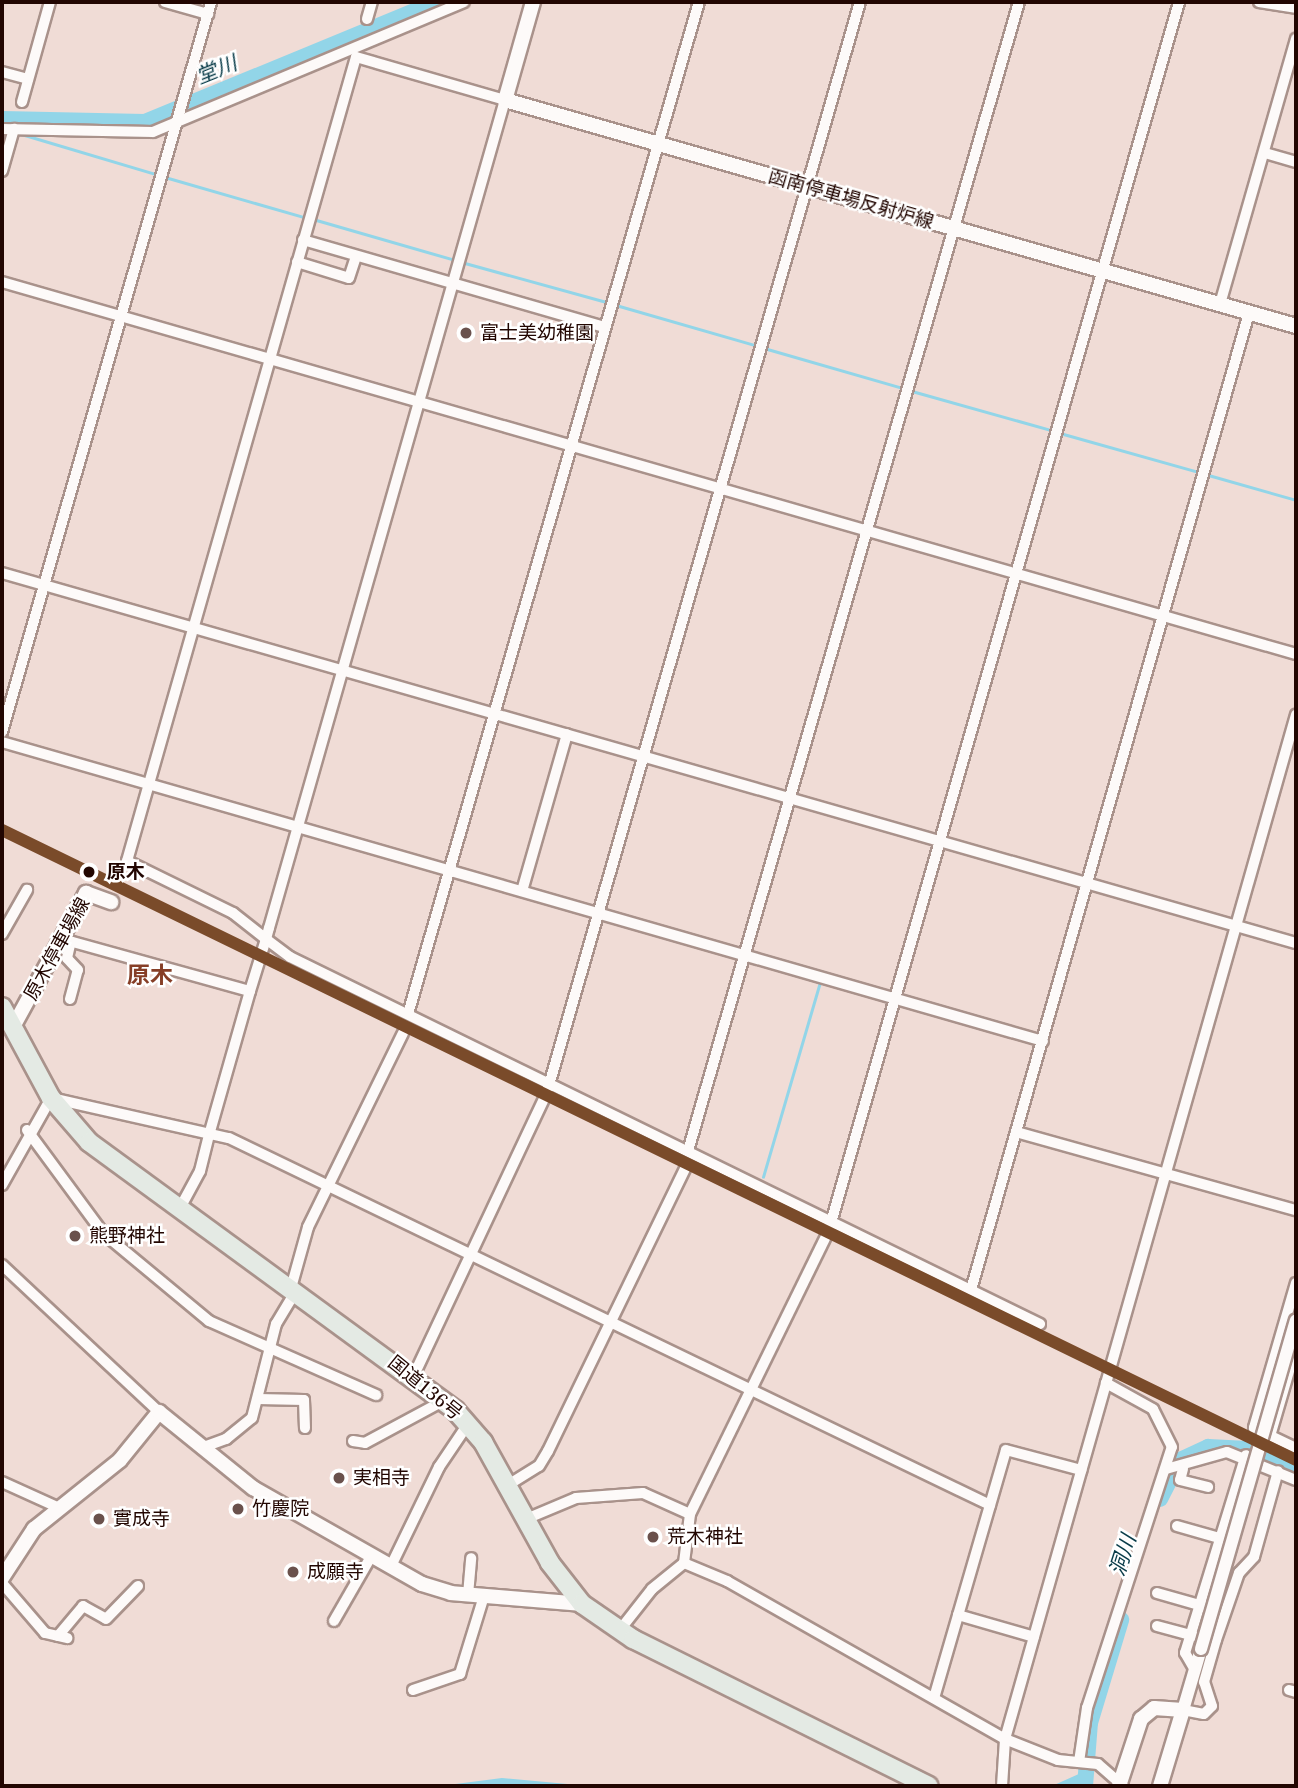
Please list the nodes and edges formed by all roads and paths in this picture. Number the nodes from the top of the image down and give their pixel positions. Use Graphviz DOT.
graph roads {
  1 [pos="50,2"];
  2 [pos="165,2"];
  3 [pos="211,2"];
  4 [pos="372,2"];
  5 [pos="464,2"];
  6 [pos="533,2"];
  7 [pos="699,2"];
  8 [pos="859,2"];
  9 [pos="1019,2"];
  10 [pos="1179,2"];
  11 [pos="1259,2"];
  12 [pos="1296,8"];
  13 [pos="208,14"];
  14 [pos="367,19"];
  15 [pos="1296,39"];
  16 [pos="356,52"];
  17 [pos="2,72"];
  18 [pos="28,79"];
  19 [pos="505,100"];
  20 [pos="22,102"];
  21 [pos="178,121"];
  22 [pos="2,129"];
  23 [pos="14,130"];
  24 [pos="658,145"];
  25 [pos="1265,153"];
  26 [pos="1296,162"];
  27 [pos="2,171"];
  28 [pos="806,186"];
  29 [pos="954,229"];
  30 [pos="303,240"];
  31 [pos="356,256"];
  32 [pos="297,262"];
  33 [pos="1106,272"];
  34 [pos="2,282"];
  35 [pos="452,284"];
  36 [pos="1220,304"];
  37 [pos="1249,313"];
  38 [pos="121,316"];
  39 [pos="1296,326"];
  40 [pos="605,327"];
  41 [pos="269,358"];
  42 [pos="418,401"];
  43 [pos="570,446"];
  44 [pos="719,487"];
  45 [pos="869,530"];
  46 [pos="2,573"];
  47 [pos="1016,573"];
  48 [pos="44,585"];
  49 [pos="1163,615"];
  50 [pos="194,628"];
  51 [pos="1296,653"];
  52 [pos="342,670"];
  53 [pos="494,713"];
  54 [pos="1296,715"];
  55 [pos="2,732"];
  56 [pos="567,734"];
  57 [pos="2,742"];
  58 [pos="642,755"];
  59 [pos="148,785"];
  60 [pos="790,798"];
  61 [pos="298,827"];
  62 [pos="940,841"];
  63 [pos="448,870"];
  64 [pos="1088,885"];
  65 [pos="27,890"];
  66 [pos="522,891"];
  67 [pos="111,902"];
  68 [pos="596,912"];
  69 [pos="1237,926"];
  70 [pos="2,934"];
  71 [pos="266,939"];
  72 [pos="66,940"];
  73 [pos="1296,943"];
  74 [pos="745,954"];
  75 [pos="250,991"];
  76 [pos="895,998"];
  77 [pos="70,999"];
  78 [pos="2,1007"];
  79 [pos="408,1014"];
  80 [pos="13,1027"];
  81 [pos="403,1033"];
  82 [pos="1043,1041"];
  83 [pos="550,1084"];
  84 [pos="51,1098"];
  85 [pos="27,1130"];
  86 [pos="1016,1132"];
  87 [pos="209,1135"];
  88 [pos="688,1151"];
  89 [pos="685,1169"];
  90 [pos="1165,1173"];
  91 [pos="328,1184"];
  92 [pos="2,1185"];
  93 [pos="180,1208"];
  94 [pos="1296,1210"];
  95 [pos="831,1222"];
  96 [pos="470,1253"];
  97 [pos="2,1265"];
  98 [pos="1296,1283"];
  99 [pos="294,1289"];
  100 [pos="971,1290"];
  101 [pos="1296,1321"];
  102 [pos="610,1323"];
  103 [pos="1040,1324"];
  104 [pos="1296,1347"];
  105 [pos="270,1349"];
  106 [pos="414,1375"];
  107 [pos="1106,1383"];
  108 [pos="1283,1390"];
  109 [pos="751,1392"];
  110 [pos="1296,1393"];
  111 [pos="376,1395"];
  112 [pos="258,1399"];
  113 [pos="445,1400"];
  114 [pos="159,1412"];
  115 [pos="468,1424"];
  116 [pos="305,1428"];
  117 [pos="1270,1436"];
  118 [pos="353,1441"];
  119 [pos="201,1448"];
  120 [pos="1296,1448"];
  121 [pos="1246,1455"];
  122 [pos="1167,1469"];
  123 [pos="1181,1469"];
  124 [pos="1082,1471"];
  125 [pos="1278,1471"];
  126 [pos="1296,1480"];
  127 [pos="2,1482"];
  128 [pos="508,1485"];
  129 [pos="1208,1487"];
  130 [pos="990,1505"];
  131 [pos="57,1507"];
  132 [pos="690,1514"];
  133 [pos="526,1519"];
  134 [pos="1177,1526"];
  135 [pos="1223,1539"];
  136 [pos="372,1555"];
  137 [pos="471,1558"];
  138 [pos="684,1563"];
  139 [pos="391,1566"];
  140 [pos="2,1580"];
  141 [pos="138,1586"];
  142 [pos="1157,1593"];
  143 [pos="468,1595"];
  144 [pos="484,1595"];
  145 [pos="582,1604"];
  146 [pos="1203,1606"];
  147 [pos="958,1615"];
  148 [pos="334,1621"];
  149 [pos="1157,1626"];
  150 [pos="618,1631"];
  151 [pos="1194,1636"];
  152 [pos="1034,1637"];
  153 [pos="1195,1670"];
  154 [pos="413,1690"];
  155 [pos="934,1698"];
  156 [pos="1183,1710"];
  157 [pos="1005,1739"];
  158 [pos="1080,1762"];
  159 [pos="1121,1785"];
  160 [pos="929,1786"];
  161 [pos="1002,1786"];
  162 [pos="1160,1786"];
  1 -- 18 [label="street"];
  2 -- 13 [label="street"];
  3 -- 13 [label="street"];
  4 -- 14 [label="street"];
  5 -- 16 [label="street"];
  6 -- 19 [label="main road"];
  7 -- 24 [label="street"];
  8 -- 28 [label="street"];
  9 -- 29 [label="street"];
  10 -- 33 [label="street"];
  11 -- 12 [label="street"];
  13 -- 21 [label="street"];
  15 -- 25 [label="street"];
  16 -- 19 [label="street"];
  16 -- 21 [label="street"];
  16 -- 30 [label="street"];
  17 -- 18 [label="street"];
  18 -- 20 [label="street"];
  19 -- 24 [label="main road, 函南停車場反射炉線"];
  19 -- 35 [label="street"];
  21 -- 23 [label="street"];
  21 -- 38 [label="street"];
  22 -- 23 [label="street"];
  23 -- 27 [label="street"];
  24 -- 28 [label="main road, 函南停車場反射炉線"];
  24 -- 40 [label="street"];
  25 -- 26 [label="street"];
  25 -- 36 [label="street"];
  28 -- 29 [label="main road, 函南停車場反射炉線"];
  28 -- 44 [label="street"];
  29 -- 33 [label="main road, 函南停車場反射炉線"];
  29 -- 45 [label="street"];
  30 -- 31 [label="street"];
  30 -- 32 [label="street"];
  31 -- 32 [label="street"];
  31 -- 35 [label="street"];
  32 -- 41 [label="street"];
  33 -- 36 [label="main road, 函南停車場反射炉線"];
  33 -- 47 [label="street"];
  34 -- 38 [label="street"];
  35 -- 40 [label="street"];
  35 -- 42 [label="street"];
  36 -- 37 [label="main road, 函南停車場反射炉線"];
  37 -- 39 [label="main road, 函南停車場反射炉線"];
  37 -- 49 [label="street"];
  38 -- 41 [label="street"];
  38 -- 48 [label="street"];
  40 -- 43 [label="street"];
  41 -- 42 [label="street"];
  41 -- 50 [label="street"];
  42 -- 43 [label="street"];
  42 -- 52 [label="street"];
  43 -- 44 [label="street"];
  43 -- 53 [label="street"];
  44 -- 45 [label="street"];
  44 -- 58 [label="street"];
  45 -- 47 [label="street"];
  45 -- 60 [label="street"];
  46 -- 48 [label="street"];
  47 -- 49 [label="street"];
  47 -- 62 [label="street"];
  48 -- 50 [label="street"];
  48 -- 55 [label="street"];
  49 -- 51 [label="street"];
  49 -- 64 [label="street"];
  50 -- 52 [label="street"];
  50 -- 59 [label="street"];
  52 -- 53 [label="street"];
  52 -- 61 [label="street"];
  53 -- 56 [label="street"];
  53 -- 63 [label="street"];
  54 -- 69 [label="street"];
  56 -- 58 [label="street"];
  56 -- 66 [label="street"];
  57 -- 59 [label="street"];
  58 -- 60 [label="street"];
  58 -- 68 [label="street"];
  59 -- 61 [label="street"];
  59 -- 71 [label="street"];
  60 -- 62 [label="street"];
  60 -- 74 [label="street"];
  61 -- 63 [label="street"];
  61 -- 71 [label="street"];
  62 -- 64 [label="street"];
  62 -- 76 [label="street"];
  63 -- 66 [label="street"];
  63 -- 79 [label="street"];
  64 -- 69 [label="street"];
  64 -- 82 [label="street"];
  65 -- 70 [label="street"];
  66 -- 68 [label="street"];
  67 -- 72 [label="main road, 原木停車場線"];
  68 -- 74 [label="street"];
  68 -- 83 [label="street"];
  69 -- 73 [label="street"];
  69 -- 90 [label="street"];
  71 -- 75 [label="street"];
  71 -- 79 [label="street"];
  72 -- 75 [label="street"];
  72 -- 77 [label="street"];
  72 -- 80 [label="main road, 原木停車場線"];
  74 -- 76 [label="street"];
  74 -- 88 [label="street"];
  75 -- 87 [label="street"];
  76 -- 82 [label="street"];
  76 -- 95 [label="street"];
  78 -- 80 [label="highway, 国道136号"];
  79 -- 83 [label="street"];
  80 -- 84 [label="highway, 国道136号"];
  81 -- 91 [label="street"];
  82 -- 86 [label="street"];
  83 -- 88 [label="street"];
  83 -- 96 [label="street"];
  84 -- 85 [label="street"];
  84 -- 87 [label="street"];
  84 -- 93 [label="highway, 国道136号"];
  85 -- 92 [label="street"];
  85 -- 105 [label="street"];
  86 -- 90 [label="street"];
  86 -- 100 [label="street"];
  87 -- 91 [label="street"];
  87 -- 93 [label="street"];
  88 -- 95 [label="street"];
  89 -- 102 [label="street"];
  90 -- 94 [label="street"];
  90 -- 107 [label="street"];
  91 -- 96 [label="street"];
  91 -- 99 [label="street"];
  93 -- 99 [label="highway, 国道136号"];
  95 -- 100 [label="street"];
  95 -- 109 [label="street"];
  96 -- 102 [label="street"];
  96 -- 106 [label="street"];
  97 -- 114 [label="street"];
  98 -- 117 [label="street"];
  99 -- 105 [label="street"];
  99 -- 106 [label="highway, 国道136号"];
  100 -- 103 [label="street"];
  101 -- 153 [label="street, bridge"];
  102 -- 109 [label="street"];
  102 -- 128 [label="street"];
  104 -- 108 [label="street"];
  105 -- 111 [label="street"];
  105 -- 112 [label="street"];
  106 -- 113 [label="highway, 国道136号"];
  107 -- 122 [label="street"];
  107 -- 124 [label="street"];
  108 -- 110 [label="street"];
  108 -- 117 [label="street"];
  109 -- 130 [label="street"];
  109 -- 132 [label="street"];
  112 -- 116 [label="street"];
  112 -- 119 [label="street"];
  113 -- 115 [label="highway, 国道136号"];
  113 -- 118 [label="street"];
  114 -- 119 [label="main road"];
  114 -- 131 [label="main road"];
  115 -- 128 [label="highway, 国道136号"];
  115 -- 139 [label="street"];
  117 -- 120 [label="street"];
  119 -- 136 [label="main road"];
  121 -- 123 [label="street"];
  121 -- 125 [label="street"];
  121 -- 135 [label="street"];
  122 -- 123 [label="street"];
  122 -- 158 [label="street"];
  123 -- 129 [label="street"];
  124 -- 130 [label="street"];
  124 -- 152 [label="street"];
  125 -- 126 [label="street"];
  125 -- 156 [label="street"];
  127 -- 131 [label="street"];
  128 -- 133 [label="highway, 国道136号"];
  130 -- 147 [label="street"];
  131 -- 140 [label="main road"];
  132 -- 133 [label="street"];
  132 -- 138 [label="street"];
  133 -- 145 [label="highway, 国道136号"];
  134 -- 135 [label="street"];
  135 -- 146 [label="street"];
  136 -- 139 [label="main road"];
  136 -- 148 [label="street"];
  137 -- 143 [label="street"];
  138 -- 150 [label="street"];
  138 -- 155 [label="street"];
  139 -- 143 [label="main road"];
  140 -- 141 [label="street"];
  142 -- 146 [label="street"];
  143 -- 144 [label="main road"];
  144 -- 145 [label="main road"];
  144 -- 154 [label="street"];
  145 -- 150 [label="highway, 国道136号"];
  146 -- 151 [label="street"];
  147 -- 152 [label="street"];
  147 -- 155 [label="street"];
  149 -- 151 [label="street"];
  150 -- 160 [label="highway, 国道136号"];
  151 -- 153 [label="street"];
  152 -- 157 [label="street"];
  153 -- 156 [label="street"];
  155 -- 157 [label="street"];
  156 -- 159 [label="main road"];
  156 -- 162 [label="main road"];
  157 -- 158 [label="street"];
  157 -- 161 [label="street"];
  158 -- 159 [label="street"];
}
